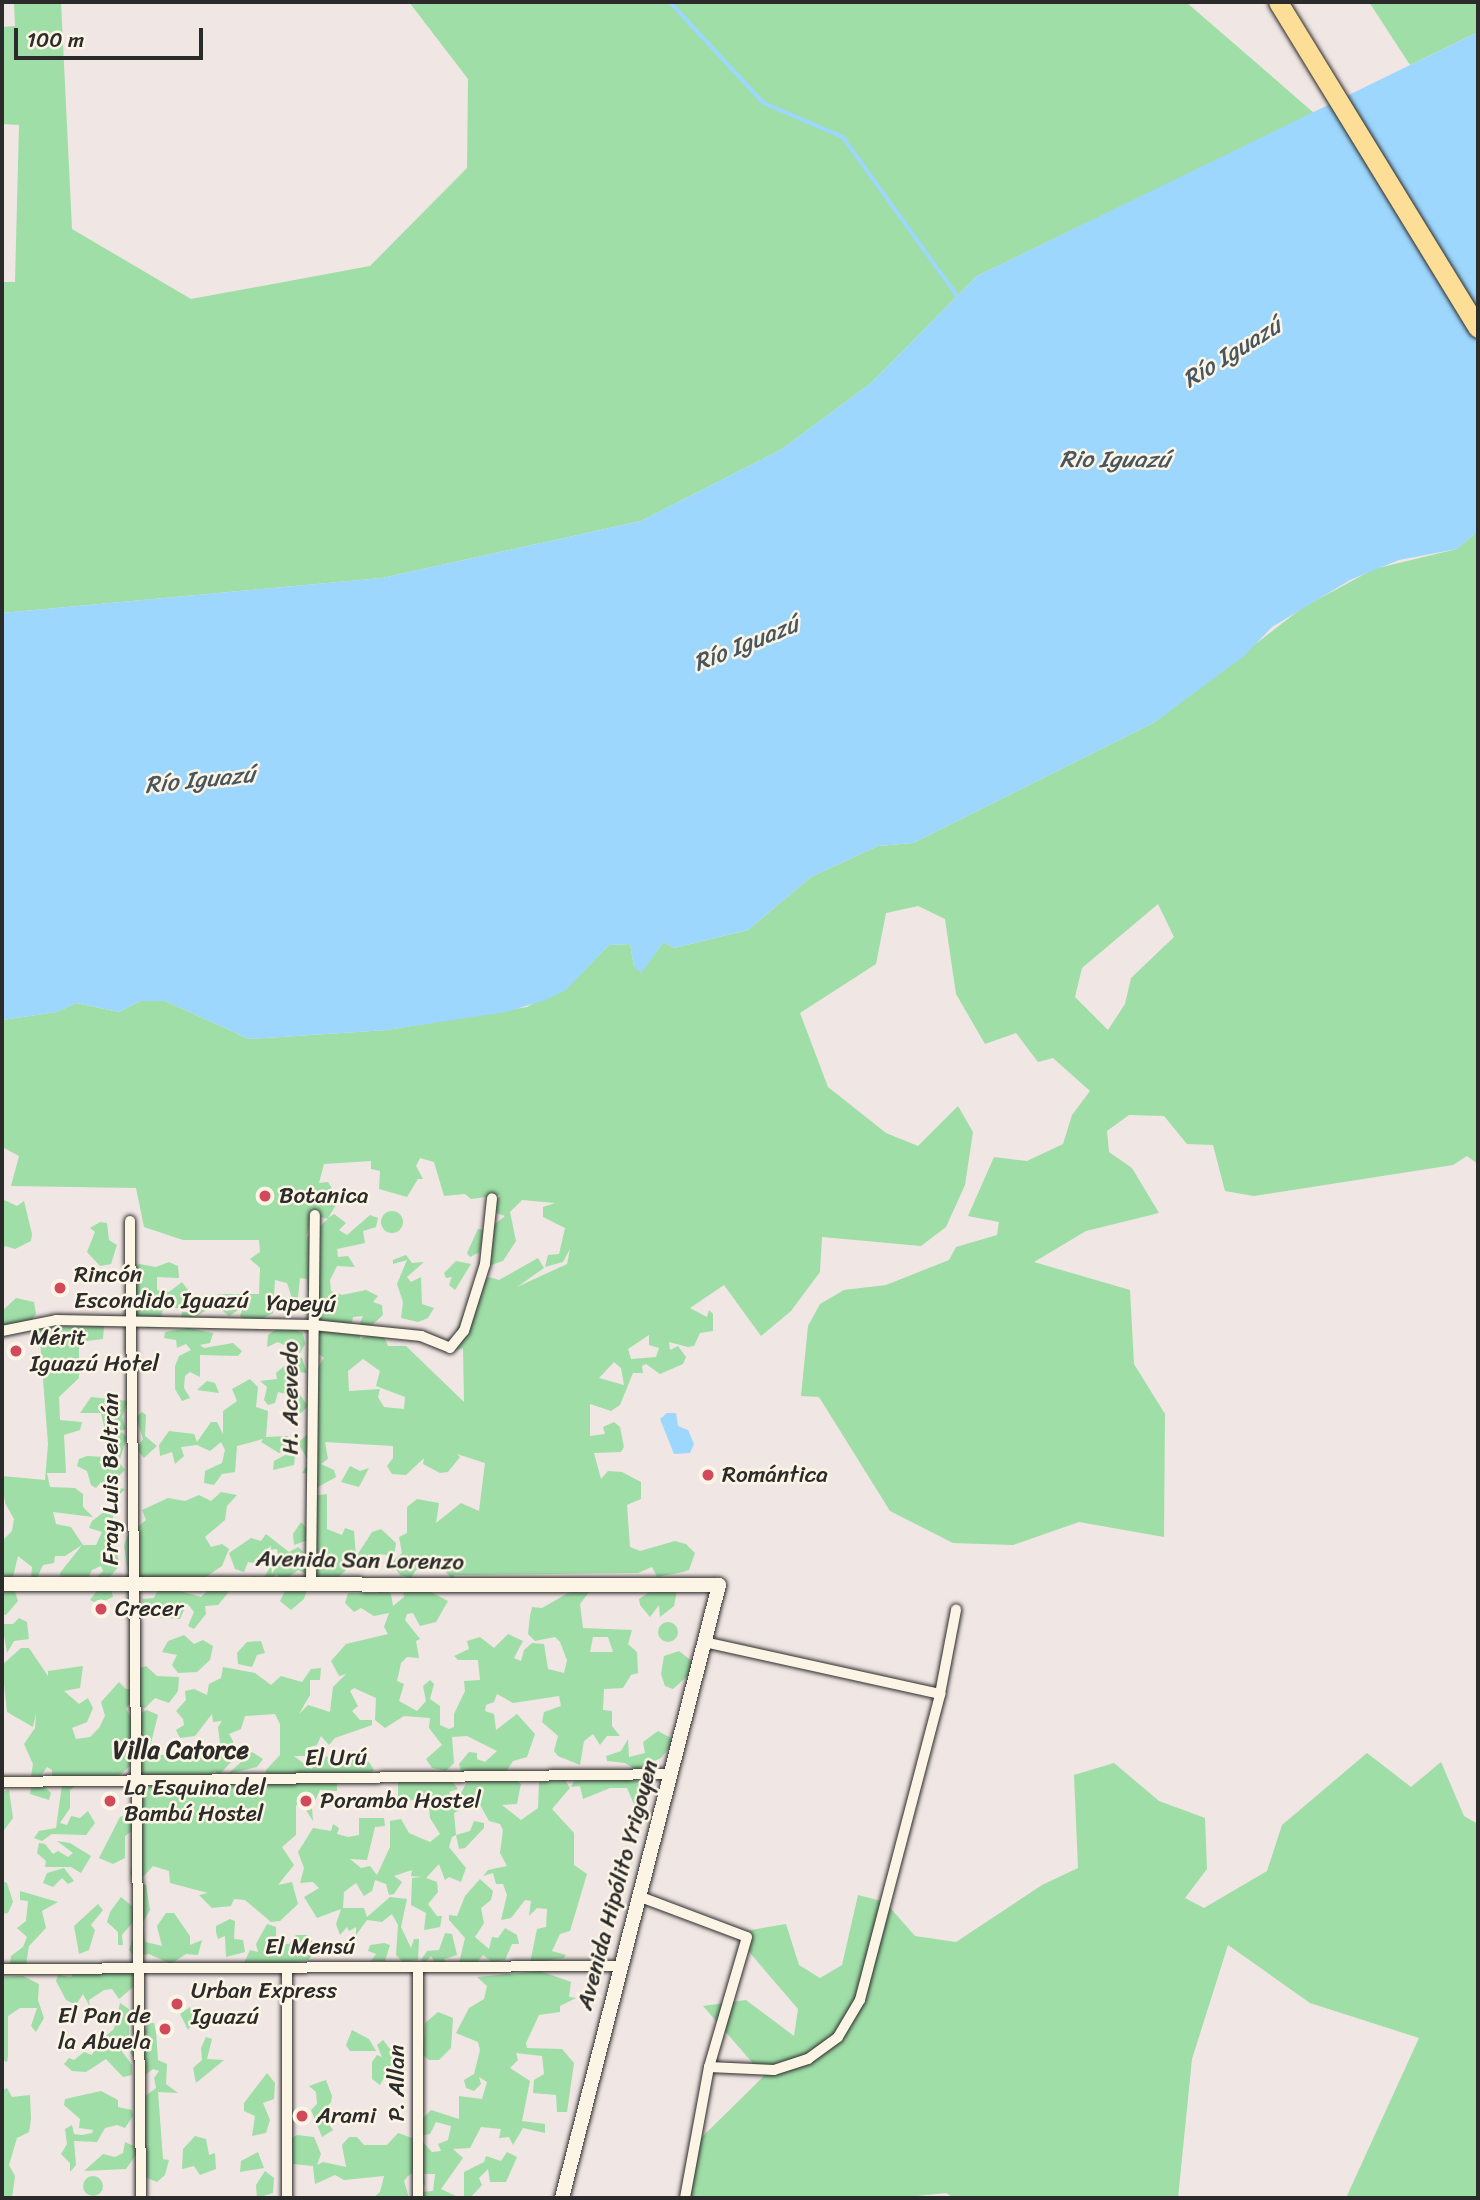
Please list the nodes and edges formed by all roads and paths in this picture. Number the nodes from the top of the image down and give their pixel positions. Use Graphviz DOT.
graph roads {
  1 [pos="1278,2"];
  2 [pos="1478,328"];
  3 [pos="492,1198"];
  4 [pos="315,1215"];
  5 [pos="130,1221"];
  6 [pos="131,1323"];
  7 [pos="313,1325"];
  8 [pos="2,1331"];
  9 [pos="311,1581"];
  10 [pos="133,1583"];
  11 [pos="2,1584"];
  12 [pos="719,1585"];
  13 [pos="956,1610"];
  14 [pos="704,1642"];
  15 [pos="940,1694"];
  16 [pos="672,1774"];
  17 [pos="2,1782"];
  18 [pos="136,1782"];
  19 [pos="638,1896"];
  20 [pos="618,1966"];
  21 [pos="418,1967"];
  22 [pos="139,1968"];
  23 [pos="288,1968"];
  24 [pos="2,1969"];
  25 [pos="709,2067"];
  26 [pos="141,2198"];
  27 [pos="287,2198"];
  28 [pos="418,2198"];
  29 [pos="562,2198"];
  30 [pos="685,2198"];
  1 -- 2 [label="highway"];
  3 -- 7 [label="street, Yapeyú"];
  4 -- 7 [label="street, H. Acevedo"];
  5 -- 6 [label="street, Fray Luis Beltrán"];
  6 -- 7 [label="street, Yapeyú"];
  6 -- 8 [label="street, Yapeyú"];
  6 -- 10 [label="street, Fray Luis Beltrán"];
  7 -- 9 [label="street, H. Acevedo"];
  9 -- 10 [label="street, Avenida San Lorenzo"];
  9 -- 12 [label="street, Avenida San Lorenzo"];
  10 -- 11 [label="street, Avenida San Lorenzo"];
  10 -- 18 [label="street, Fray Luis Beltrán"];
  12 -- 14 [label="street, Avenida Hipólito Yrigoyen"];
  13 -- 15 [label="street"];
  14 -- 15 [label="street"];
  14 -- 16 [label="street, Avenida Hipólito Yrigoyen"];
  15 -- 25 [label="street"];
  16 -- 18 [label="street, El Urú"];
  16 -- 19 [label="street, Avenida Hipólito Yrigoyen"];
  17 -- 18 [label="street, El Urú"];
  18 -- 22 [label="street, Fray Luis Beltrán"];
  19 -- 20 [label="street, Avenida Hipólito Yrigoyen"];
  19 -- 25 [label="street"];
  20 -- 21 [label="street, El Mensú"];
  20 -- 29 [label="street, Avenida Hipólito Yrigoyen"];
  21 -- 23 [label="street, El Mensú"];
  21 -- 28 [label="street, P. Allan"];
  22 -- 23 [label="street, El Mensú"];
  22 -- 24 [label="street, El Mensú"];
  22 -- 26 [label="street, Fray Luis Beltrán"];
  23 -- 27 [label="street"];
  25 -- 30 [label="street"];
}
